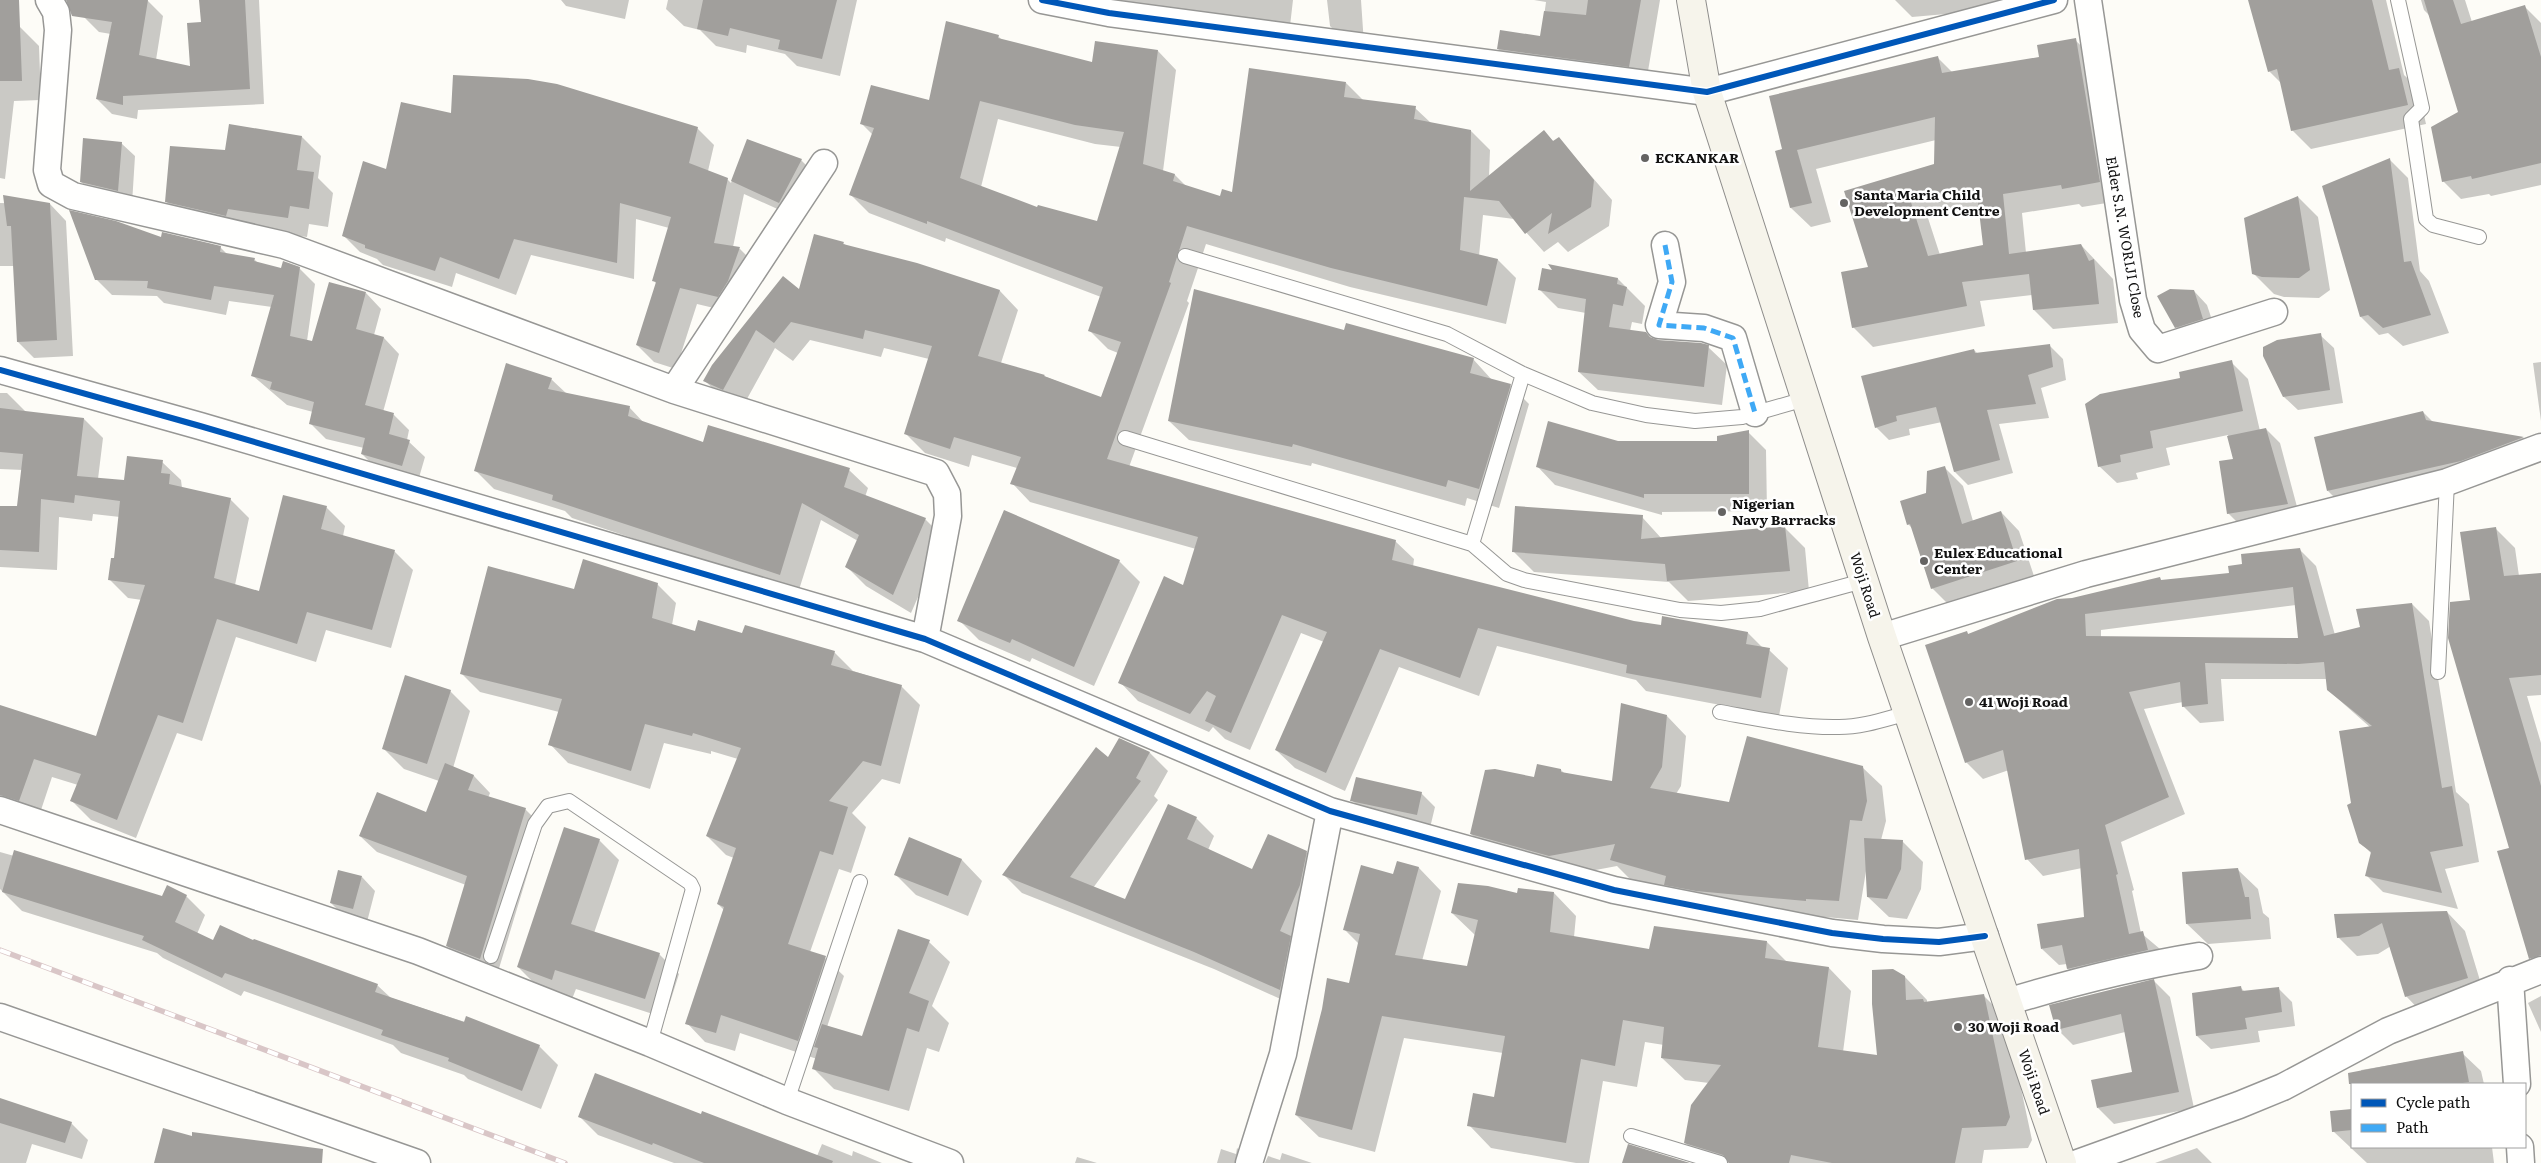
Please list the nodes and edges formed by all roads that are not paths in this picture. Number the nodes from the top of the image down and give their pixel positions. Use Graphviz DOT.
graph roads {
  1 [pos="49,0"];
  2 [pos="1042,0"];
  3 [pos="1691,0"];
  4 [pos="2054,0"];
  5 [pos="2088,0"];
  6 [pos="2398,0"];
  7 [pos="1707,92"];
  8 [pos="824,163"];
  9 [pos="2479,237"];
  10 [pos="1665,245"];
  11 [pos="1185,256"];
  12 [pos="2274,312"];
  13 [pos="0,370"];
  14 [pos="1523,374"];
  15 [pos="674,390"];
  16 [pos="1805,399"];
  17 [pos="1755,413"];
  18 [pos="1126,438"];
  19 [pos="2541,447"];
  20 [pos="2447,482"];
  21 [pos="1472,544"];
  22 [pos="1864,581"];
  23 [pos="1882,637"];
  24 [pos="925,640"];
  25 [pos="2438,672"];
  26 [pos="1720,712"];
  27 [pos="1908,713"];
  28 [pos="0,810"];
  29 [pos="1330,811"];
  30 [pos="860,882"];
  31 [pos="1985,936"];
  32 [pos="491,956"];
  33 [pos="2199,956"];
  34 [pos="2541,970"];
  35 [pos="2510,980"];
  36 [pos="2007,1002"];
  37 [pos="0,1017"];
  38 [pos="650,1043"];
  39 [pos="2517,1083"];
  40 [pos="787,1101"];
  41 [pos="1631,1136"];
  42 [pos="2520,1148"];
  43 [pos="418,1163"];
  44 [pos="950,1163"];
  45 [pos="1249,1163"];
  46 [pos="1720,1163"];
  47 [pos="2062,1163"];
  48 [pos="2078,1163"];
  49 [pos="2521,1163"];
  1 -- 15 [label="street"];
  2 -- 7 [label="street"];
  3 -- 7 [label="main road, Woji Road"];
  4 -- 7 [label="street"];
  5 -- 12 [label="street, Elder S.N. WORIJI Close"];
  6 -- 9 [label="lane"];
  7 -- 16 [label="main road, Woji Road"];
  8 -- 15 [label="street"];
  10 -- 17 [label="street"];
  11 -- 14 [label="lane"];
  13 -- 24 [label="street"];
  14 -- 17 [label="lane"];
  14 -- 21 [label="lane"];
  15 -- 24 [label="street"];
  16 -- 17 [label="lane"];
  16 -- 22 [label="main road, Woji Road"];
  18 -- 21 [label="lane"];
  19 -- 20 [label="street"];
  20 -- 23 [label="street"];
  20 -- 25 [label="lane"];
  21 -- 22 [label="lane"];
  22 -- 23 [label="main road, Woji Road"];
  23 -- 27 [label="main road, Woji Road"];
  24 -- 29 [label="street"];
  26 -- 27 [label="lane"];
  27 -- 31 [label="main road, Woji Road"];
  28 -- 38 [label="street"];
  29 -- 31 [label="street"];
  29 -- 45 [label="street"];
  30 -- 40 [label="lane"];
  31 -- 36 [label="main road, Woji Road"];
  32 -- 38 [label="lane"];
  33 -- 36 [label="street"];
  34 -- 35 [label="street"];
  35 -- 39 [label="street"];
  35 -- 48 [label="street"];
  36 -- 47 [label="main road, Woji Road"];
  37 -- 43 [label="street"];
  38 -- 40 [label="street"];
  40 -- 44 [label="street"];
  41 -- 46 [label="lane"];
  42 -- 49 [label="street"];
}
